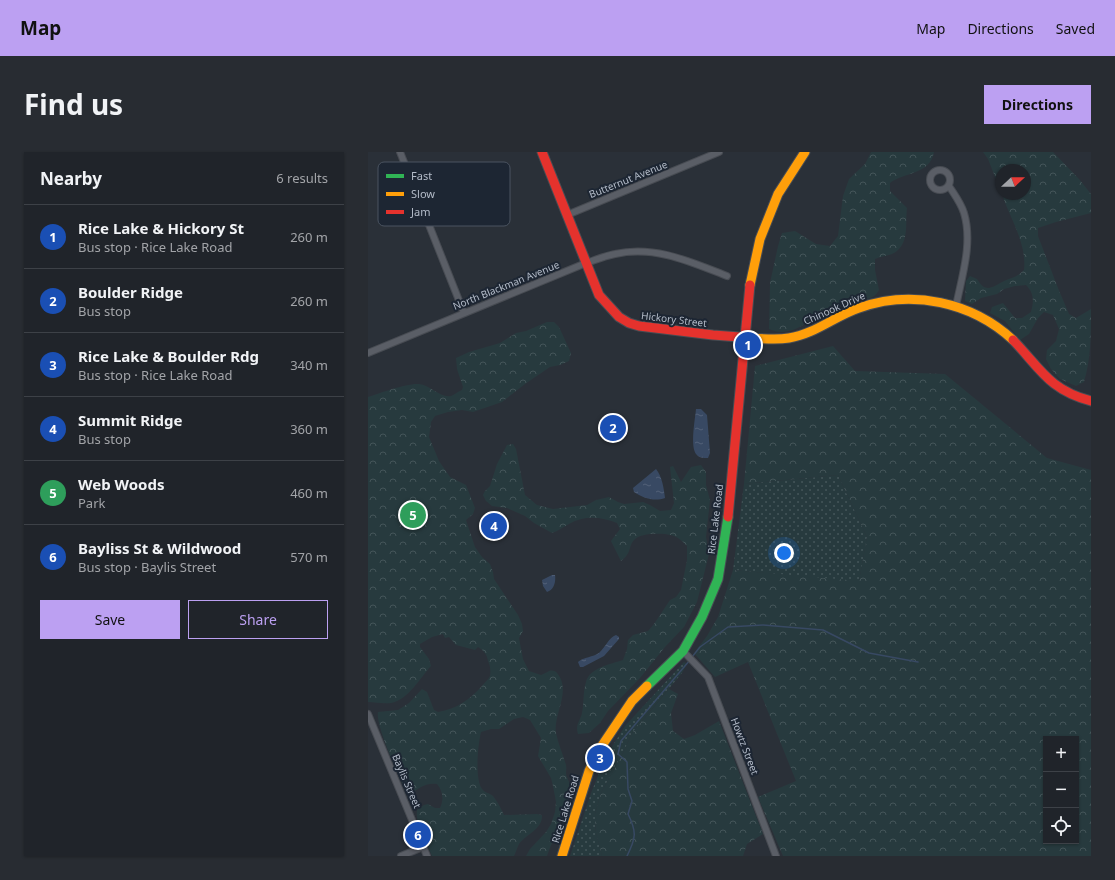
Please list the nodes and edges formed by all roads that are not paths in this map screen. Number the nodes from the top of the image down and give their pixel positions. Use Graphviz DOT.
graph roads {
  1 [pos="400,152"];
  2 [pos="542,152"];
  3 [pos="719,152"];
  4 [pos="805,152"];
  5 [pos="404,162"];
  6 [pos="949,186"];
  7 [pos="567,214"];
  8 [pos="429,226"];
  9 [pos="586,263"];
  10 [pos="727,276"];
  11 [pos="956,306"];
  12 [pos="464,313"];
  13 [pos="744,338"];
  14 [pos="368,353"];
  15 [pos="1091,401"];
  16 [pos="683,651"];
  17 [pos="368,714"];
  18 [pos="424,847"];
  19 [pos="402,856"];
  20 [pos="426,856"];
  21 [pos="562,856"];
  22 [pos="776,856"];
  1 -- 5 [label="street"];
  2 -- 7 [label="main road"];
  3 -- 7 [label="street, Butternut Avenue"];
  4 -- 13 [label="main road, Rice Lake Road"];
  6 -- 11 [label="street"];
  7 -- 9 [label="main road, Hickory Street"];
  8 -- 12 [label="street"];
  9 -- 10 [label="street, North Blackman Avenue"];
  9 -- 12 [label="street, North Blackman Avenue"];
  9 -- 13 [label="main road, Hickory Street"];
  11 -- 13 [label="main road, Chinook Drive"];
  11 -- 15 [label="main road, Chinook Drive"];
  12 -- 14 [label="street, North Blackman Avenue"];
  13 -- 16 [label="main road, Rice Lake Road"];
  16 -- 21 [label="main road, Rice Lake Road"];
  16 -- 22 [label="street, Howtz Street"];
  17 -- 18 [label="street, Baylis Street"];
  18 -- 19 [label="street"];
  18 -- 20 [label="street, Baylis Street"];
}
